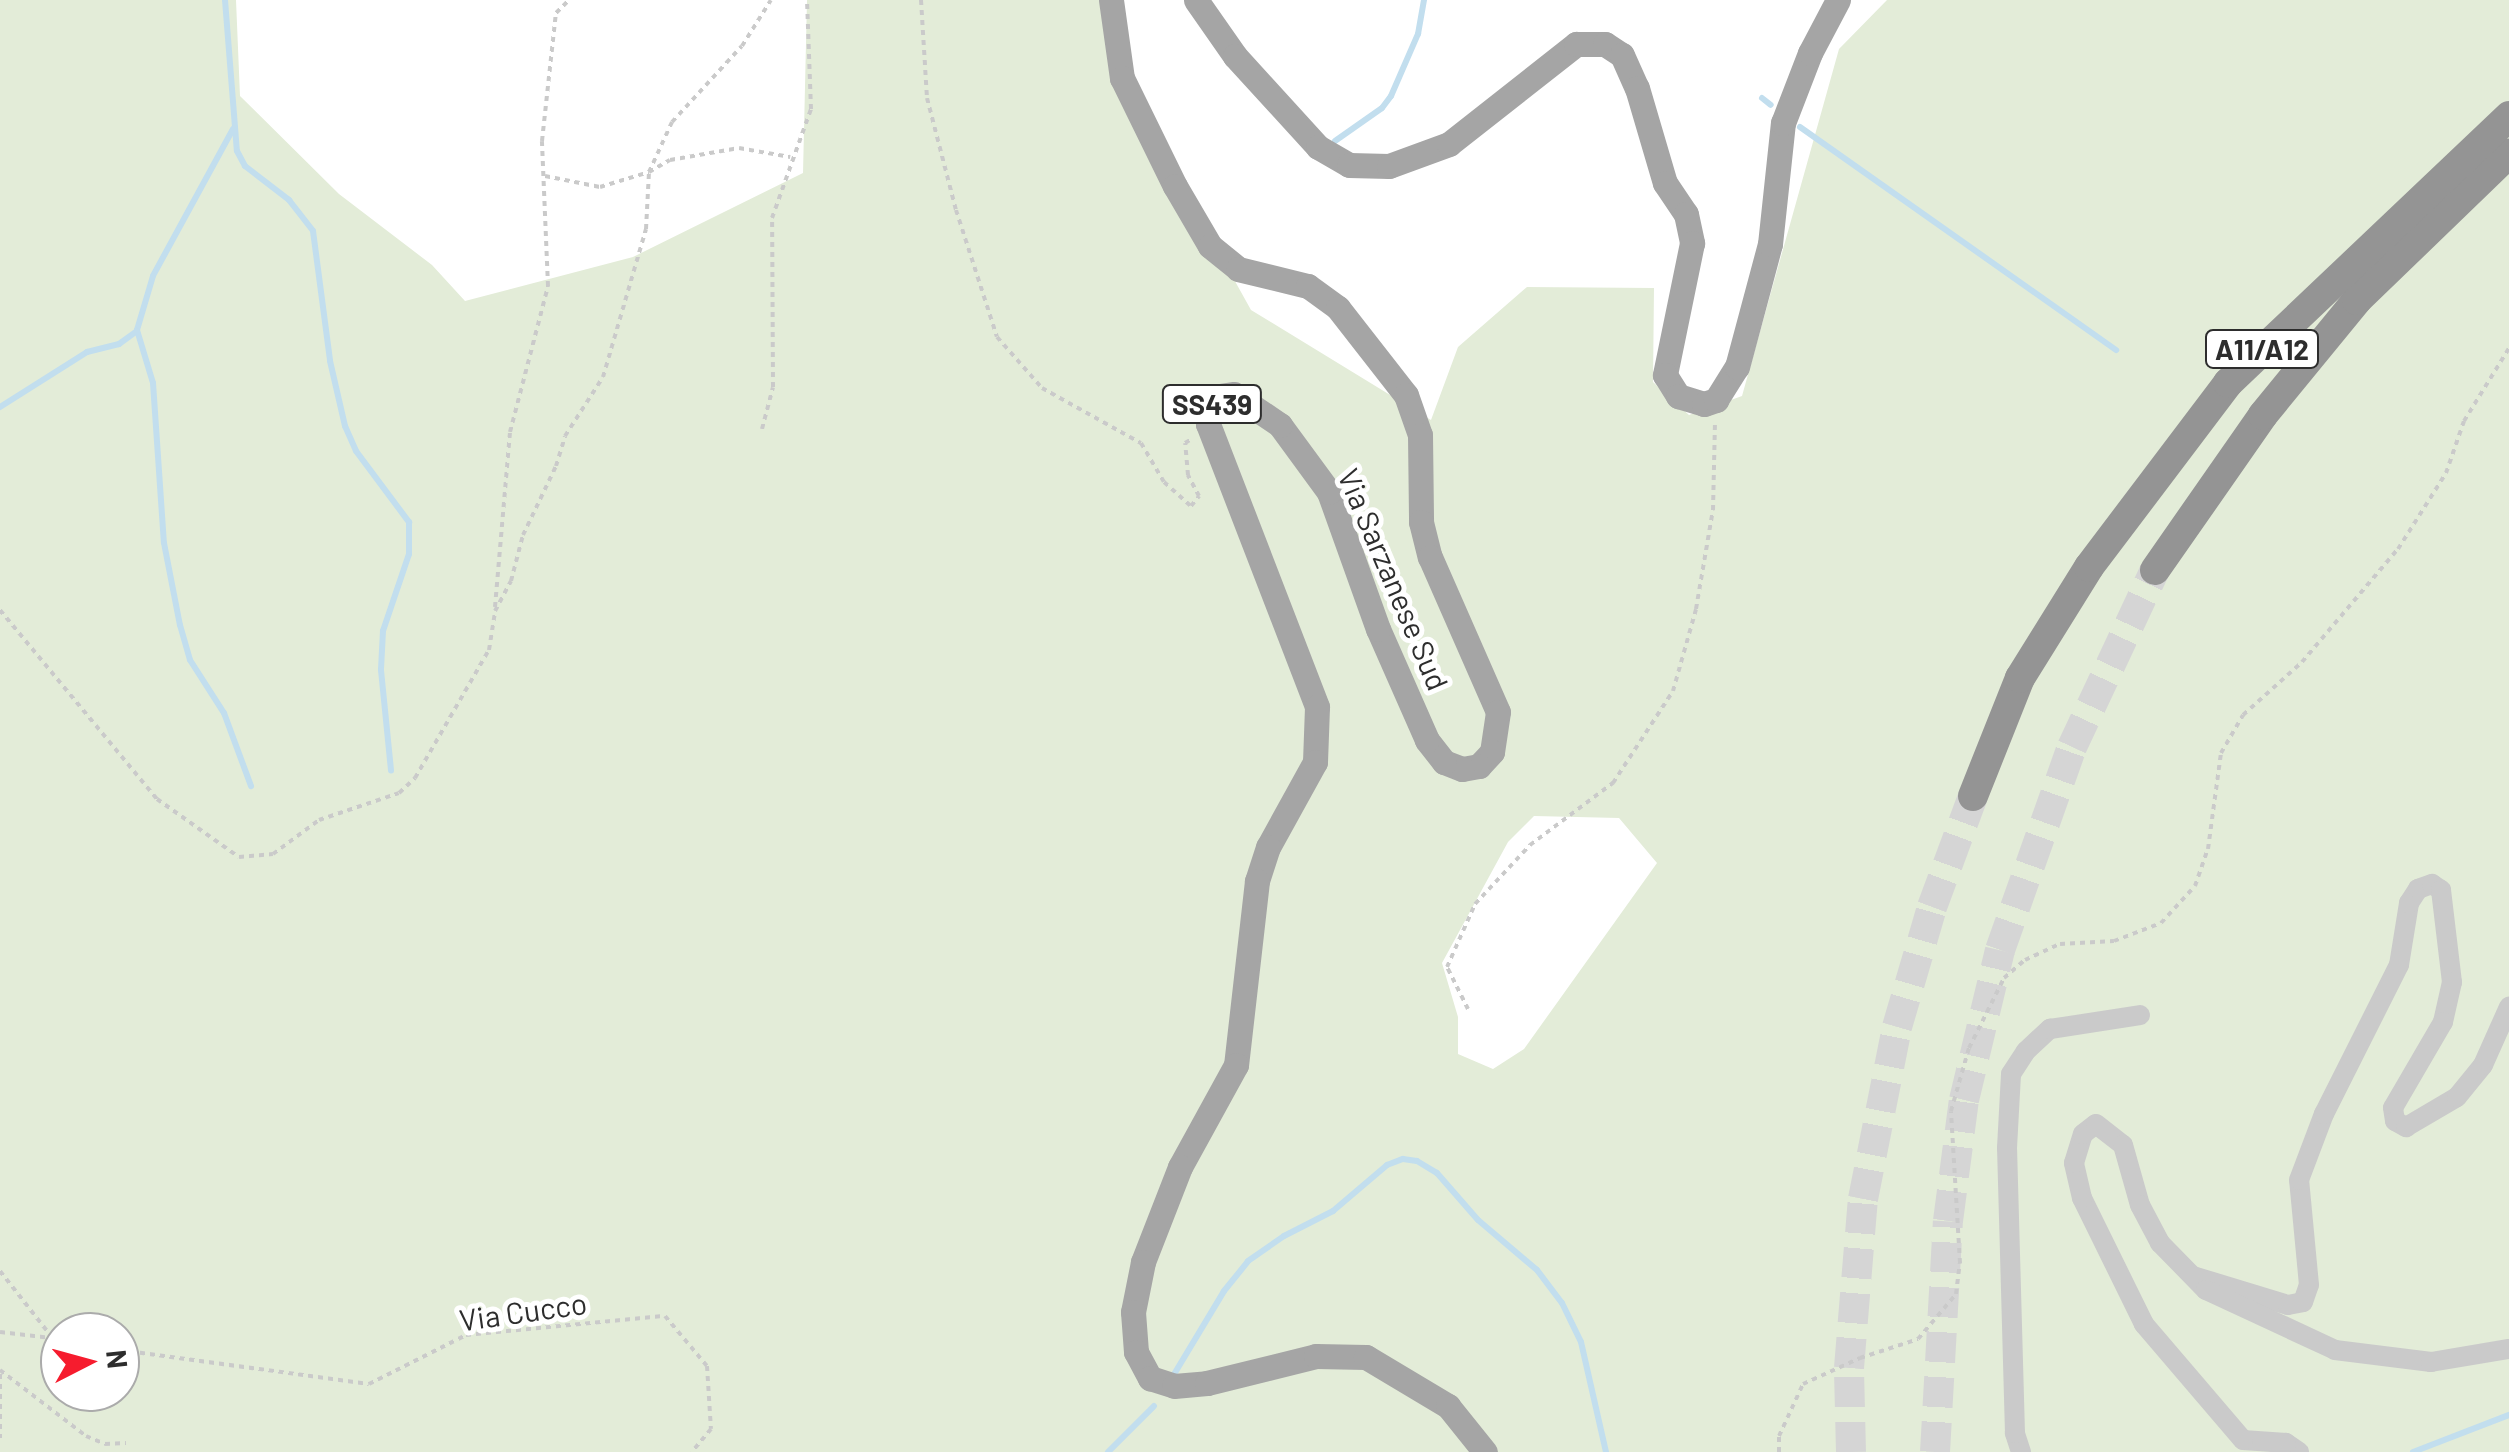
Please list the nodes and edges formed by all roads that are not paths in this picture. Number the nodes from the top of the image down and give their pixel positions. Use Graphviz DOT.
graph roads {
  1 [pos="1111,0"];
  2 [pos="1196,0"];
  3 [pos="1838,0"];
  4 [pos="2509,116"];
  5 [pos="2501,160"];
  6 [pos="2155,570"];
  7 [pos="1973,796"];
  8 [pos="2509,1007"];
  9 [pos="2140,1015"];
  10 [pos="2193,1276"];
  11 [pos="2509,1349"];
  12 [pos="1485,1452"];
  13 [pos="2021,1452"];
  14 [pos="2299,1452"];
  1 -- 12 [label="main road, Via Sarzanese Sud / SS439"];
  2 -- 3 [label="main road"];
  4 -- 7 [label="highway, A11/A12"];
  5 -- 6 [label="highway, A11/A12"];
  8 -- 10 [label="street"];
  9 -- 13 [label="street"];
  10 -- 11 [label="street"];
  10 -- 14 [label="street"];
}
